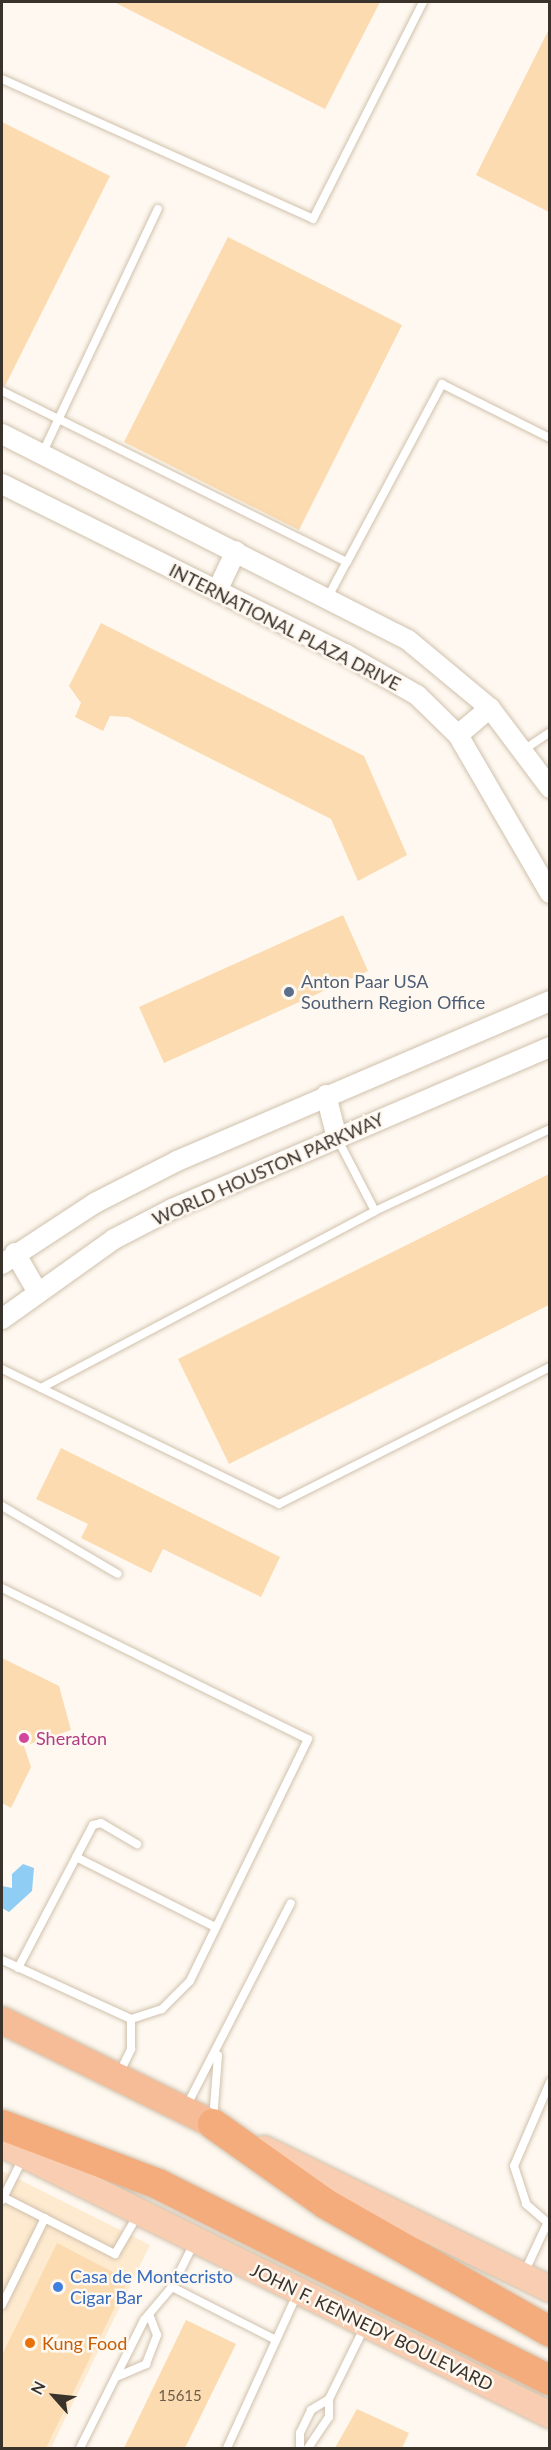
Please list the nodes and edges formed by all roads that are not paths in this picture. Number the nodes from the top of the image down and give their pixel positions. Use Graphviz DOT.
graph roads {
  1 [pos="423,2"];
  2 [pos="2,79"];
  3 [pos="158,209"];
  4 [pos="2,391"];
  5 [pos="60,419"];
  6 [pos="2,434"];
  7 [pos="549,438"];
  8 [pos="42,454"];
  9 [pos="2,484"];
  10 [pos="236,551"];
  11 [pos="347,562"];
  12 [pos="217,591"];
  13 [pos="328,597"];
  14 [pos="490,708"];
  15 [pos="549,732"];
  16 [pos="458,735"];
  17 [pos="525,749"];
  18 [pos="549,788"];
  19 [pos="549,893"];
  20 [pos="549,1001"];
  21 [pos="549,1047"];
  22 [pos="326,1095"];
  23 [pos="549,1129"];
  24 [pos="337,1138"];
  25 [pos="375,1211"];
  26 [pos="8,1258"];
  27 [pos="37,1291"];
  28 [pos="2,1319"];
  29 [pos="549,1367"];
  30 [pos="2,1369"];
  31 [pos="40,1388"];
  32 [pos="2,1506"];
  33 [pos="118,1574"];
  34 [pos="2,1588"];
  35 [pos="137,1844"];
  36 [pos="76,1857"];
  37 [pos="291,1904"];
  38 [pos="215,1927"];
  39 [pos="2,1960"];
  40 [pos="18,1968"];
  41 [pos="131,2019"];
  42 [pos="2,2020"];
  43 [pos="218,2054"];
  44 [pos="118,2077"];
  45 [pos="549,2082"];
  46 [pos="184,2109"];
  47 [pos="213,2124"];
  48 [pos="2,2125"];
  49 [pos="2,2144"];
  50 [pos="24,2155"];
  51 [pos="2,2199"];
  52 [pos="140,2212"];
  53 [pos="45,2218"];
  54 [pos="548,2225"];
  55 [pos="196,2240"];
  56 [pos="523,2276"];
  57 [pos="172,2287"];
  58 [pos="549,2289"];
  59 [pos="299,2291"];
  60 [pos="2,2305"];
  61 [pos="149,2314"];
  62 [pos="366,2324"];
  63 [pos="549,2332"];
  64 [pos="274,2339"];
  65 [pos="116,2377"];
  66 [pos="549,2380"];
  67 [pos="329,2399"];
  68 [pos="549,2415"];
  69 [pos="80,2448"];
  70 [pos="227,2448"];
  71 [pos="300,2448"];
  72 [pos="308,2448"];
  1 -- 2 [label="lane"];
  3 -- 5 [label="lane"];
  4 -- 5 [label="lane"];
  5 -- 8 [label="lane"];
  5 -- 11 [label="lane"];
  6 -- 8 [label="street"];
  7 -- 11 [label="lane"];
  8 -- 10 [label="street"];
  9 -- 12 [label="street, INTERNATIONAL PLAZA DRIVE"];
  10 -- 12 [label="street"];
  10 -- 13 [label="street"];
  11 -- 13 [label="lane"];
  12 -- 16 [label="street, INTERNATIONAL PLAZA DRIVE"];
  13 -- 14 [label="street"];
  14 -- 16 [label="street"];
  14 -- 17 [label="street"];
  15 -- 17 [label="lane"];
  16 -- 19 [label="street, INTERNATIONAL PLAZA DRIVE"];
  17 -- 18 [label="street"];
  20 -- 22 [label="street"];
  21 -- 24 [label="street, WORLD HOUSTON PARKWAY"];
  22 -- 24 [label="street"];
  22 -- 26 [label="street"];
  23 -- 25 [label="lane"];
  24 -- 25 [label="lane"];
  24 -- 27 [label="street, WORLD HOUSTON PARKWAY"];
  25 -- 31 [label="lane"];
  26 -- 27 [label="street"];
  27 -- 28 [label="street, WORLD HOUSTON PARKWAY"];
  29 -- 31 [label="lane"];
  30 -- 31 [label="lane"];
  32 -- 33 [label="lane"];
  34 -- 38 [label="lane"];
  35 -- 36 [label="lane"];
  36 -- 38 [label="lane"];
  36 -- 40 [label="lane"];
  37 -- 43 [label="lane"];
  38 -- 41 [label="lane"];
  39 -- 40 [label="lane"];
  40 -- 41 [label="lane"];
  41 -- 44 [label="lane"];
  42 -- 44 [label="highway"];
  43 -- 46 [label="lane"];
  43 -- 47 [label="lane"];
  44 -- 46 [label="highway"];
  45 -- 54 [label="lane"];
  46 -- 47 [label="highway"];
  47 -- 56 [label="main road"];
  47 -- 63 [label="highway"];
  48 -- 66 [label="highway"];
  49 -- 50 [label="main road, JOHN F. KENNEDY BOULEVARD"];
  50 -- 51 [label="lane"];
  50 -- 52 [label="main road, JOHN F. KENNEDY BOULEVARD"];
  51 -- 53 [label="lane"];
  52 -- 53 [label="lane"];
  52 -- 55 [label="main road, JOHN F. KENNEDY BOULEVARD"];
  53 -- 60 [label="lane"];
  54 -- 56 [label="lane"];
  55 -- 57 [label="lane"];
  55 -- 59 [label="main road, JOHN F. KENNEDY BOULEVARD"];
  56 -- 58 [label="main road"];
  57 -- 61 [label="lane"];
  57 -- 64 [label="lane"];
  59 -- 62 [label="main road, JOHN F. KENNEDY BOULEVARD"];
  59 -- 64 [label="lane"];
  61 -- 65 [label="lane"];
  61 -- 65 [label="lane"];
  62 -- 67 [label="lane"];
  62 -- 68 [label="main road, JOHN F. KENNEDY BOULEVARD"];
  64 -- 70 [label="lane"];
  65 -- 69 [label="lane"];
  67 -- 71 [label="lane"];
  67 -- 72 [label="lane"];
}
